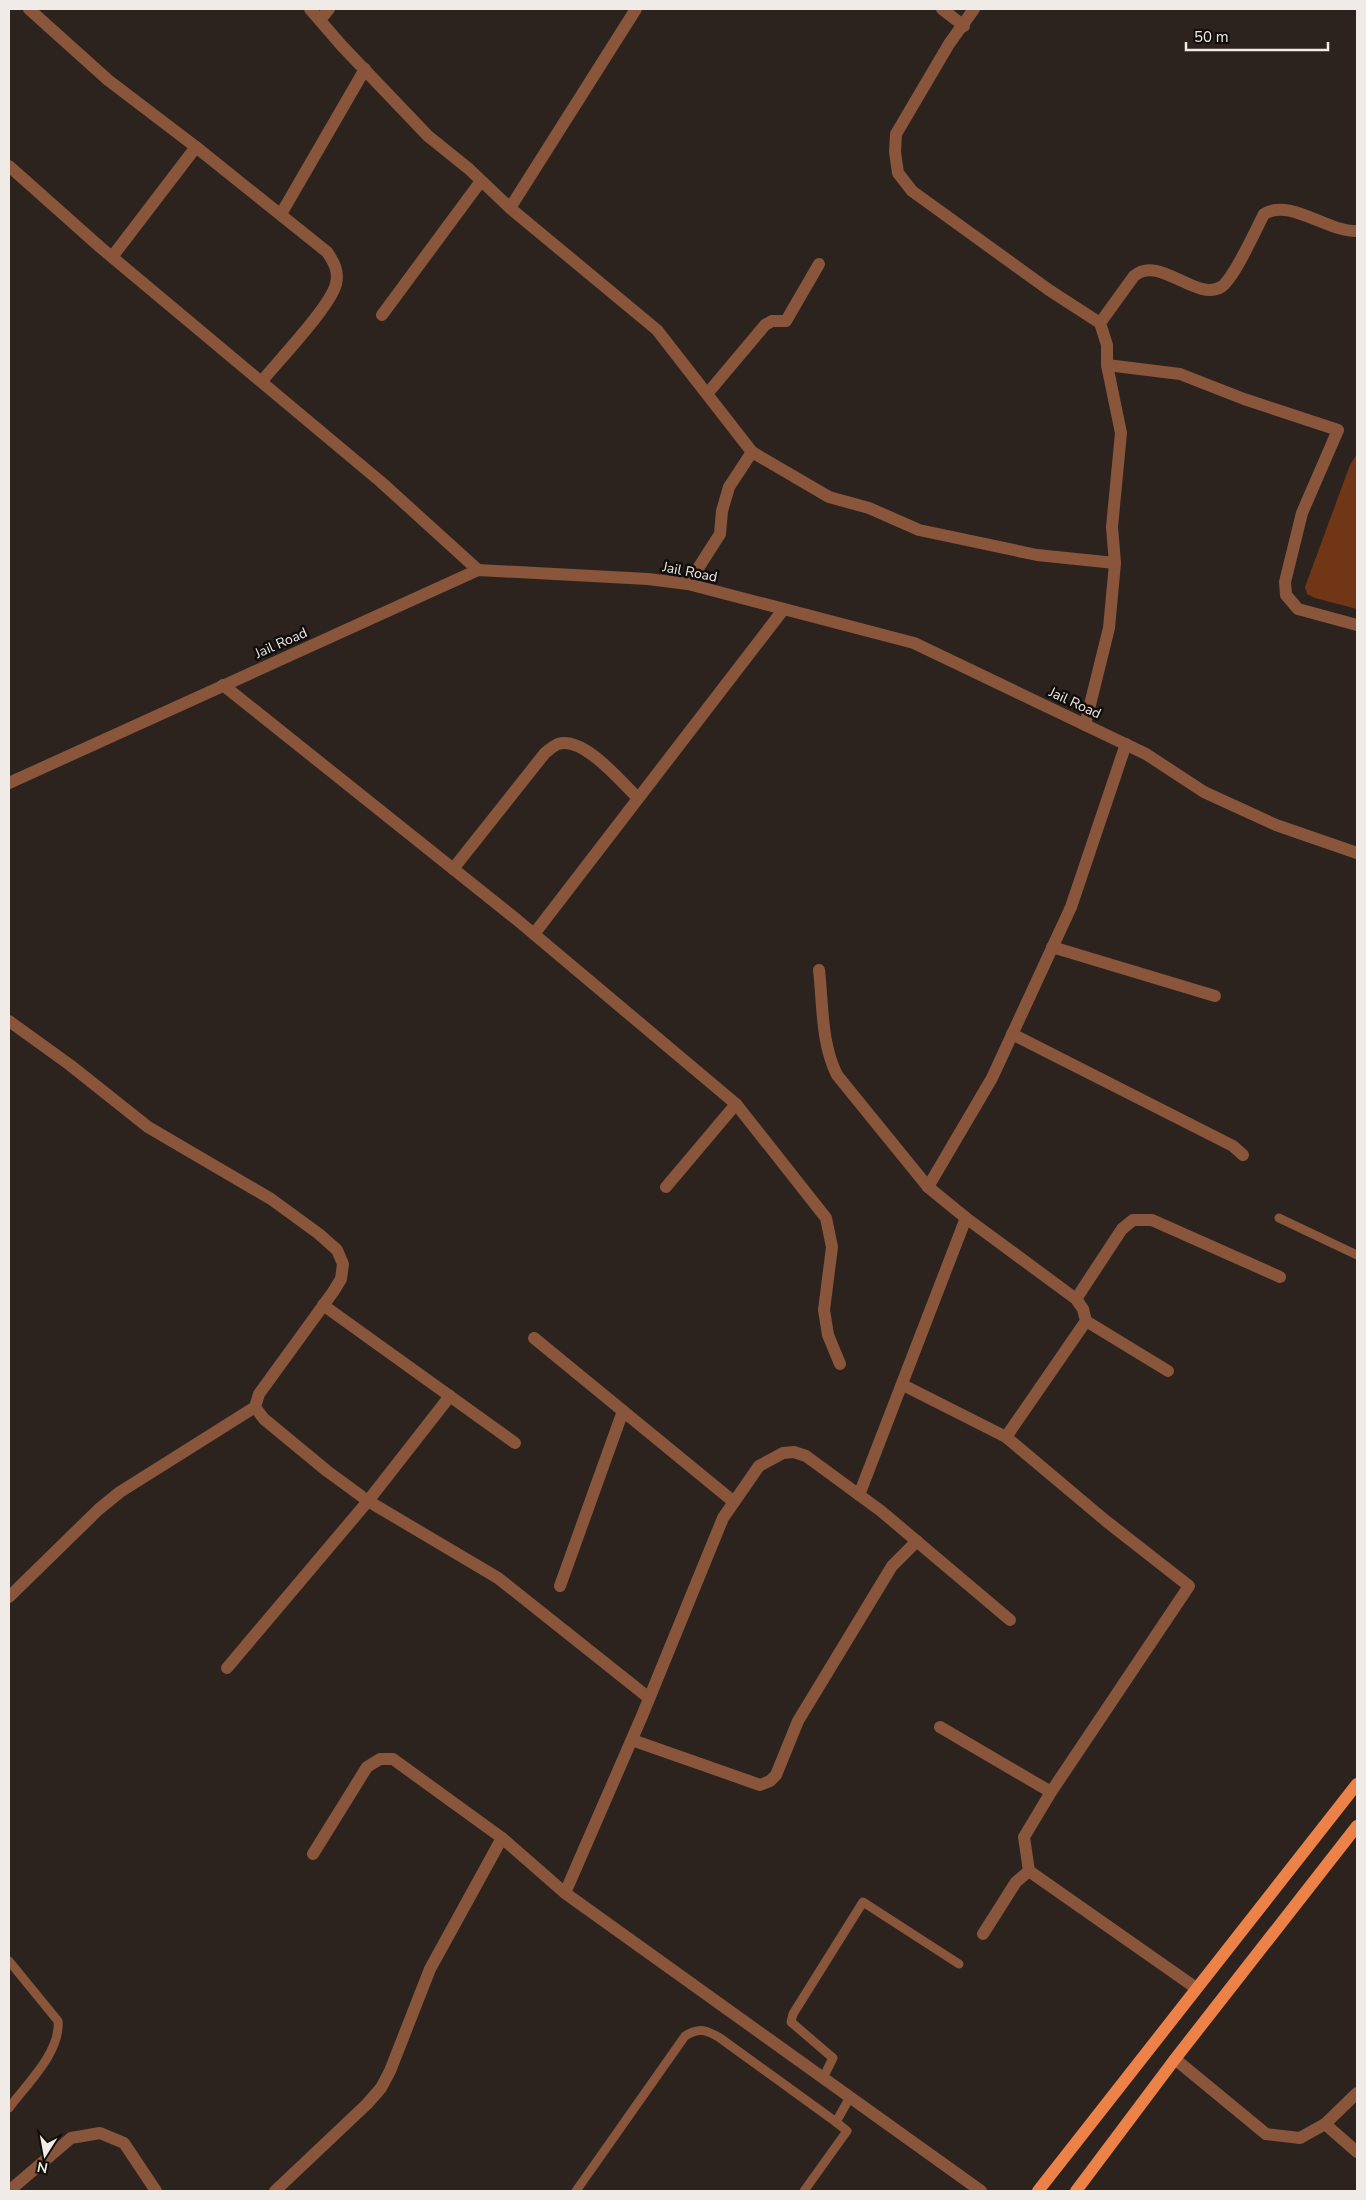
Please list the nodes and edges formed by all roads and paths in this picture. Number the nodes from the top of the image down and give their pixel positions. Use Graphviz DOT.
graph roads {
  1 [pos="29,9"];
  2 [pos="310,9"];
  3 [pos="329,9"];
  4 [pos="636,9"];
  5 [pos="942,9"];
  6 [pos="974,9"];
  7 [pos="320,20"];
  8 [pos="964,26"];
  9 [pos="365,68"];
  10 [pos="196,147"];
  11 [pos="9,166"];
  12 [pos="481,181"];
  13 [pos="510,208"];
  14 [pos="281,214"];
  15 [pos="1357,231"];
  16 [pos="112,257"];
  17 [pos="819,264"];
  18 [pos="382,315"];
  19 [pos="1100,323"];
  20 [pos="1107,365"];
  21 [pos="262,381"];
  22 [pos="707,394"];
  23 [pos="752,452"];
  24 [pos="1114,563"];
  25 [pos="478,570"];
  26 [pos="688,584"];
  27 [pos="782,610"];
  28 [pos="1357,625"];
  29 [pos="223,685"];
  30 [pos="1085,725"];
  31 [pos="1126,744"];
  32 [pos="9,783"];
  33 [pos="638,798"];
  34 [pos="1357,854"];
  35 [pos="453,869"];
  36 [pos="534,934"];
  37 [pos="1052,947"];
  38 [pos="819,970"];
  39 [pos="1215,996"];
  40 [pos="11,1028"];
  41 [pos="1012,1034"];
  42 [pos="736,1104"];
  43 [pos="1242,1155"];
  44 [pos="666,1187"];
  45 [pos="928,1187"];
  46 [pos="966,1218"];
  47 [pos="1279,1218"];
  48 [pos="1357,1255"];
  49 [pos="1280,1277"];
  50 [pos="1076,1299"];
  51 [pos="323,1305"];
  52 [pos="1086,1321"];
  53 [pos="534,1338"];
  54 [pos="840,1364"];
  55 [pos="1168,1371"];
  56 [pos="903,1384"];
  57 [pos="450,1396"];
  58 [pos="255,1407"];
  59 [pos="623,1411"];
  60 [pos="1006,1437"];
  61 [pos="515,1443"];
  62 [pos="859,1495"];
  63 [pos="368,1501"];
  64 [pos="734,1502"];
  65 [pos="916,1542"];
  66 [pos="560,1586"];
  67 [pos="9,1597"];
  68 [pos="1010,1620"];
  69 [pos="227,1668"];
  70 [pos="649,1698"];
  71 [pos="940,1727"];
  72 [pos="632,1740"];
  73 [pos="1357,1784"];
  74 [pos="1051,1792"];
  75 [pos="1357,1826"];
  76 [pos="502,1838"];
  77 [pos="313,1854"];
  78 [pos="1028,1871"];
  79 [pos="565,1893"];
  80 [pos="983,1934"];
  81 [pos="9,1961"];
  82 [pos="959,1964"];
  83 [pos="1196,1988"];
  84 [pos="1175,2058"];
  85 [pos="823,2078"];
  86 [pos="1357,2093"];
  87 [pos="850,2098"];
  88 [pos="9,2108"];
  89 [pos="836,2122"];
  90 [pos="1325,2124"];
  91 [pos="1357,2152"];
  92 [pos="9,2191"];
  93 [pos="156,2191"];
  94 [pos="275,2191"];
  95 [pos="576,2191"];
  96 [pos="804,2191"];
  97 [pos="981,2191"];
  98 [pos="1038,2191"];
  99 [pos="1076,2191"];
  1 -- 10 [label="street"];
  2 -- 7 [label="street"];
  3 -- 7 [label="street"];
  4 -- 13 [label="street"];
  5 -- 8 [label="street"];
  6 -- 8 [label="street"];
  7 -- 9 [label="street"];
  8 -- 19 [label="street"];
  9 -- 12 [label="street"];
  9 -- 14 [label="street"];
  10 -- 14 [label="street"];
  10 -- 16 [label="street"];
  11 -- 16 [label="street"];
  12 -- 13 [label="street"];
  12 -- 18 [label="street"];
  13 -- 22 [label="street"];
  14 -- 21 [label="street"];
  15 -- 19 [label="street"];
  16 -- 21 [label="street"];
  17 -- 22 [label="street"];
  19 -- 20 [label="street"];
  20 -- 24 [label="street"];
  20 -- 28 [label="street"];
  21 -- 25 [label="street"];
  22 -- 23 [label="street"];
  23 -- 24 [label="street"];
  23 -- 26 [label="street"];
  24 -- 30 [label="street"];
  25 -- 26 [label="street, Jail Road"];
  25 -- 29 [label="street, Jail Road"];
  26 -- 27 [label="street, Jail Road"];
  27 -- 30 [label="street, Jail Road"];
  27 -- 33 [label="street"];
  29 -- 32 [label="street, Jail Road"];
  29 -- 35 [label="street"];
  30 -- 31 [label="street, Jail Road"];
  31 -- 34 [label="street, Jail Road"];
  31 -- 37 [label="street"];
  33 -- 35 [label="street"];
  33 -- 36 [label="street"];
  35 -- 36 [label="street"];
  36 -- 42 [label="street"];
  37 -- 39 [label="street"];
  37 -- 41 [label="street"];
  38 -- 45 [label="street"];
  40 -- 51 [label="street"];
  41 -- 43 [label="street"];
  41 -- 45 [label="street"];
  42 -- 44 [label="street"];
  42 -- 54 [label="street"];
  45 -- 46 [label="street"];
  46 -- 50 [label="street"];
  46 -- 56 [label="street"];
  47 -- 48 [label="lane"];
  49 -- 50 [label="street"];
  50 -- 52 [label="street"];
  51 -- 57 [label="street"];
  51 -- 58 [label="street"];
  52 -- 55 [label="street"];
  52 -- 60 [label="street"];
  53 -- 59 [label="street"];
  56 -- 60 [label="street"];
  56 -- 62 [label="street"];
  57 -- 61 [label="street"];
  57 -- 63 [label="street"];
  58 -- 63 [label="street"];
  58 -- 67 [label="street"];
  59 -- 64 [label="street"];
  59 -- 66 [label="street"];
  60 -- 74 [label="street"];
  62 -- 64 [label="street"];
  62 -- 65 [label="street"];
  63 -- 69 [label="street"];
  63 -- 70 [label="street"];
  64 -- 70 [label="street"];
  65 -- 68 [label="street"];
  65 -- 72 [label="street"];
  70 -- 72 [label="street"];
  71 -- 74 [label="street"];
  72 -- 79 [label="street"];
  73 -- 83 [label="main road"];
  74 -- 78 [label="street"];
  75 -- 84 [label="main road"];
  76 -- 77 [label="street"];
  76 -- 79 [label="street"];
  76 -- 94 [label="street"];
  78 -- 80 [label="street"];
  78 -- 83 [label="street"];
  79 -- 85 [label="street"];
  81 -- 88 [label="lane"];
  82 -- 85 [label="lane"];
  83 -- 98 [label="main road"];
  84 -- 90 [label="street"];
  84 -- 99 [label="main road"];
  85 -- 87 [label="street"];
  86 -- 90 [label="street"];
  87 -- 89 [label="lane"];
  87 -- 97 [label="street"];
  89 -- 95 [label="lane"];
  89 -- 96 [label="lane"];
  90 -- 91 [label="street"];
  92 -- 93 [label="street"];
}
